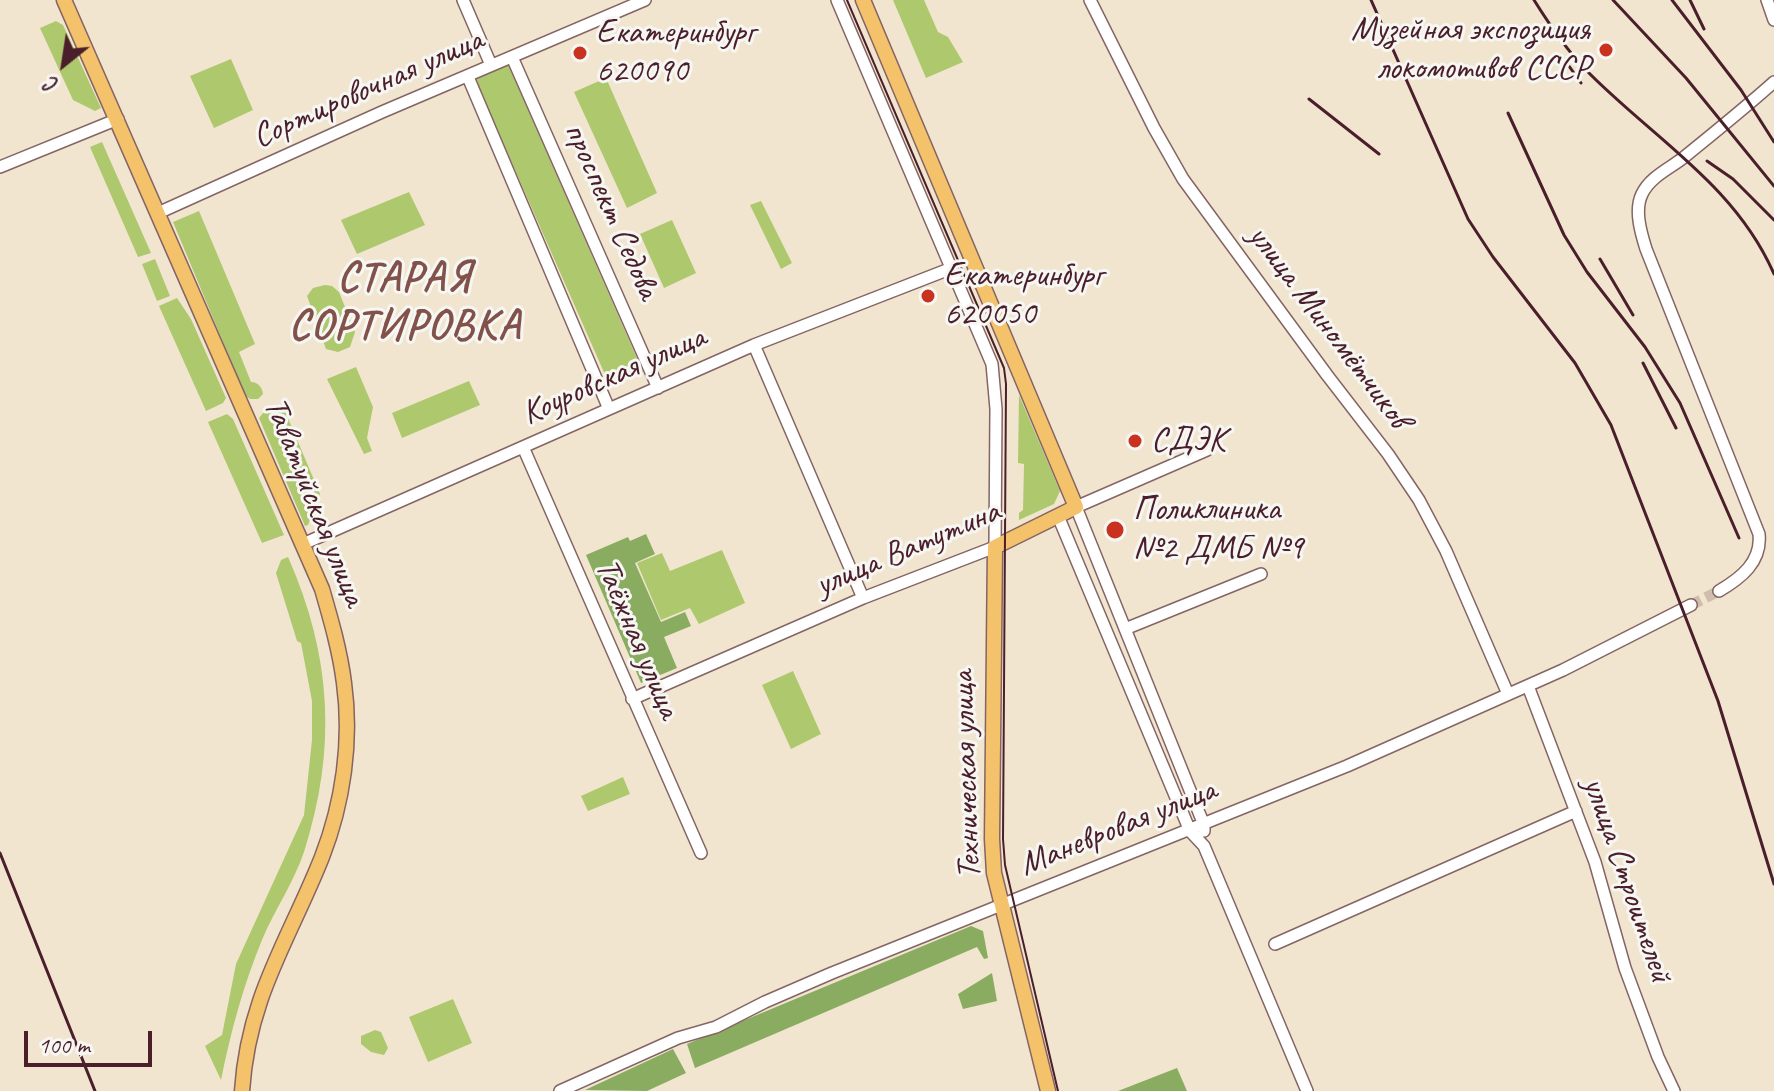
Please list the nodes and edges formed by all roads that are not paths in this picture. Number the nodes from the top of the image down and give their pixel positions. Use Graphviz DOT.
graph roads {
  1 [pos="64,0"];
  2 [pos="463,0"];
  3 [pos="645,0"];
  4 [pos="837,0"];
  5 [pos="863,0"];
  6 [pos="1090,0"];
  7 [pos="1767,0"];
  8 [pos="1774,20"];
  9 [pos="512,57"];
  10 [pos="491,65"];
  11 [pos="468,77"];
  12 [pos="1774,82"];
  13 [pos="118,119"];
  14 [pos="0,167"];
  15 [pos="158,213"];
  16 [pos="952,268"];
  17 [pos="754,345"];
  18 [pos="658,388"];
  19 [pos="609,409"];
  20 [pos="523,447"];
  21 [pos="1207,450"];
  22 [pos="1076,507"];
  23 [pos="1058,516"];
  24 [pos="303,544"];
  25 [pos="995,547"];
  26 [pos="1261,574"];
  27 [pos="1719,591"];
  28 [pos="863,598"];
  29 [pos="1691,605"];
  30 [pos="1125,629"];
  31 [pos="1528,686"];
  32 [pos="1508,694"];
  33 [pos="632,699"];
  34 [pos="1576,811"];
  35 [pos="1204,825"];
  36 [pos="1190,831"];
  37 [pos="1204,846"];
  38 [pos="701,853"];
  39 [pos="1003,904"];
  40 [pos="1275,944"];
  41 [pos="242,1091"];
  42 [pos="560,1091"];
  43 [pos="1048,1091"];
  44 [pos="1307,1091"];
  45 [pos="1674,1091"];
  1 -- 13 [label="main road, Таватуйская улица"];
  2 -- 10 [label="street"];
  3 -- 9 [label="street, Сортировочная улица"];
  4 -- 16 [label="street"];
  5 -- 22 [label="main road"];
  6 -- 32 [label="street, улица Миномётчиков"];
  7 -- 8 [label="street"];
  9 -- 10 [label="street, Сортировочная улица"];
  9 -- 18 [label="street, проспект Седова"];
  10 -- 11 [label="street, Сортировочная улица"];
  11 -- 15 [label="street, Сортировочная улица"];
  11 -- 19 [label="street"];
  12 -- 27 [label="street"];
  13 -- 14 [label="street"];
  13 -- 15 [label="main road, Таватуйская улица"];
  15 -- 24 [label="main road, Таватуйская улица"];
  16 -- 17 [label="street, Коуровская улица"];
  16 -- 25 [label="street"];
  17 -- 18 [label="street, Коуровская улица"];
  17 -- 28 [label="street"];
  18 -- 19 [label="street, Коуровская улица"];
  19 -- 20 [label="street, Коуровская улица"];
  20 -- 24 [label="street, Коуровская улица"];
  20 -- 33 [label="street, Таёжная улица"];
  21 -- 22 [label="street, улица Ватутина"];
  22 -- 23 [label="main road, улица Ватутина"];
  22 -- 30 [label="street"];
  23 -- 25 [label="main road, улица Ватутина"];
  23 -- 36 [label="street"];
  24 -- 41 [label="main road, Таватуйская улица"];
  25 -- 28 [label="street, улица Ватутина"];
  25 -- 39 [label="main road, Техническая улица"];
  26 -- 30 [label="street"];
  28 -- 33 [label="street, улица Ватутина"];
  29 -- 31 [label="street, Маневровая улица"];
  30 -- 35 [label="street"];
  31 -- 32 [label="street, Маневровая улица"];
  31 -- 34 [label="street, улица Строителей"];
  32 -- 35 [label="street, Маневровая улица"];
  33 -- 38 [label="street, Таёжная улица"];
  34 -- 40 [label="street"];
  34 -- 45 [label="street, улица Строителей"];
  35 -- 36 [label="street, Маневровая улица"];
  35 -- 37 [label="street"];
  36 -- 37 [label="street"];
  36 -- 39 [label="street, Маневровая улица"];
  37 -- 44 [label="street"];
  39 -- 42 [label="street, Маневровая улица"];
  39 -- 43 [label="main road, Техническая улица"];
}
